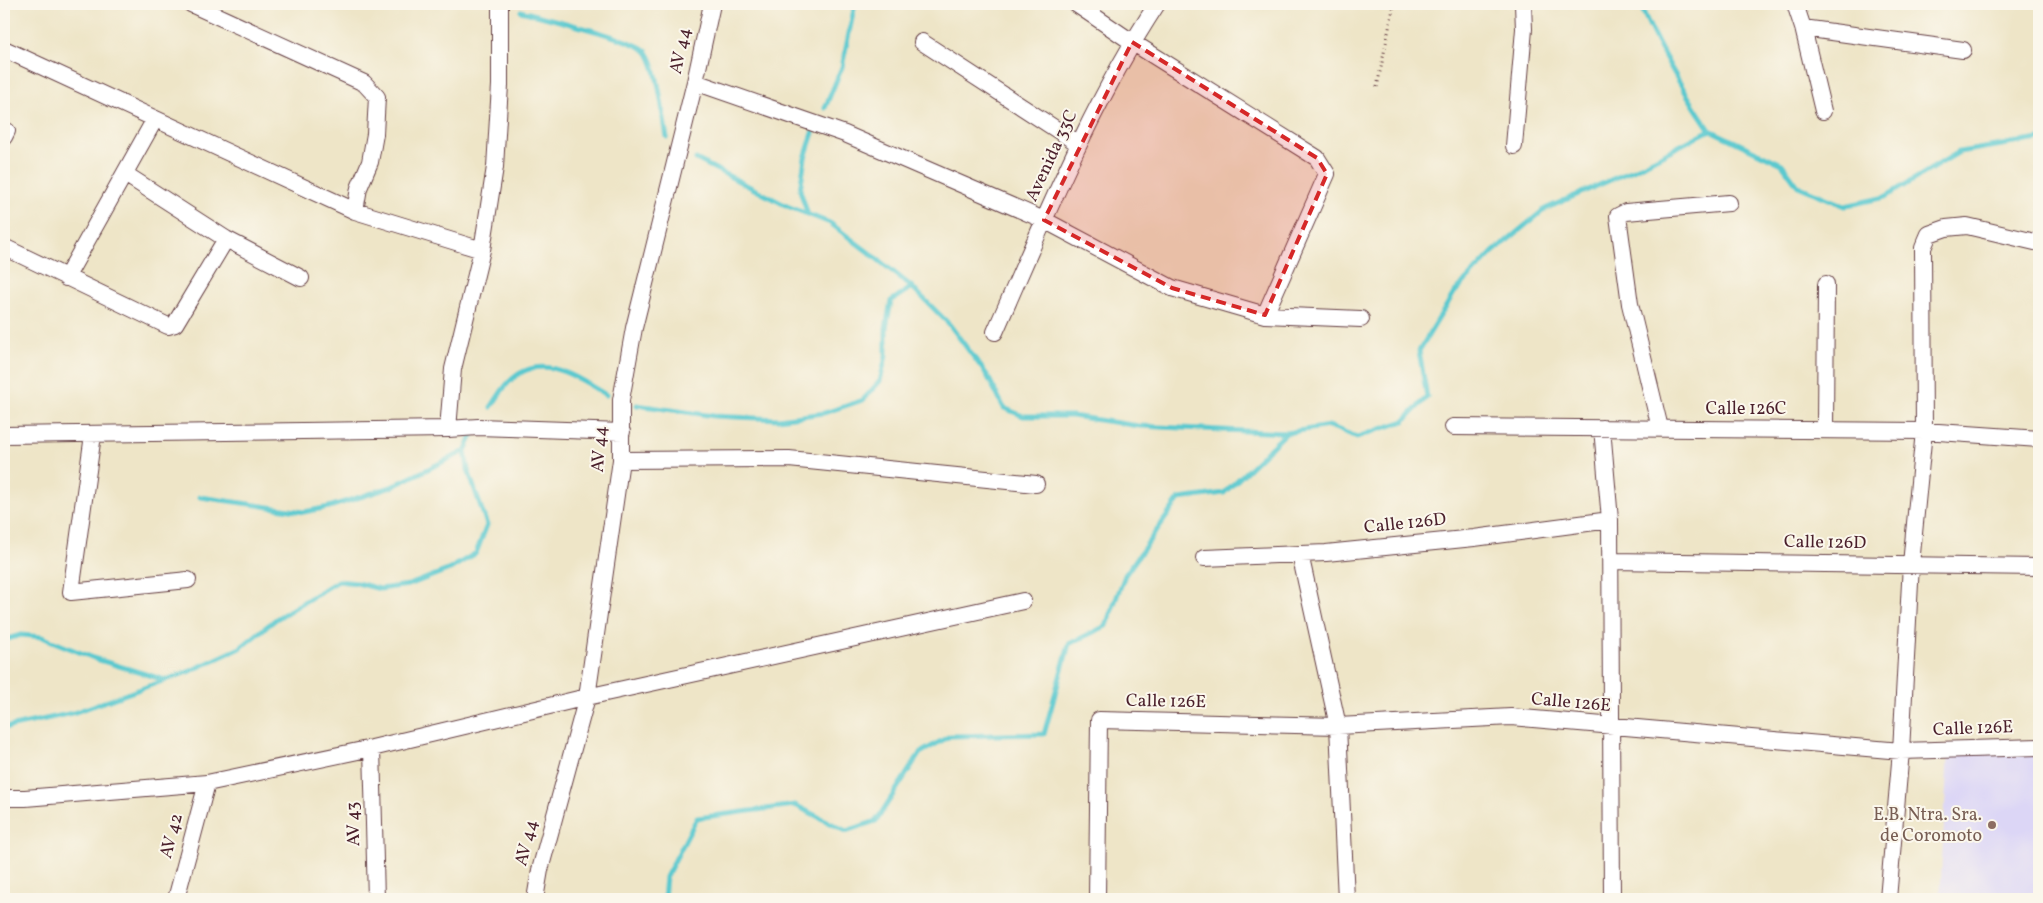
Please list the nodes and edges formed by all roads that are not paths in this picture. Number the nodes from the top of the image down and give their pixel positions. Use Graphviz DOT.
graph roads {
  1 [pos="191,4"];
  2 [pos="500,4"];
  3 [pos="712,4"];
  4 [pos="1076,4"];
  5 [pos="1157,4"];
  6 [pos="1523,4"];
  7 [pos="1795,4"];
  8 [pos="1803,28"];
  9 [pos="922,42"];
  10 [pos="1132,42"];
  11 [pos="4,49"];
  12 [pos="1963,50"];
  13 [pos="695,82"];
  14 [pos="1823,111"];
  15 [pos="155,119"];
  16 [pos="1079,144"];
  17 [pos="1514,146"];
  18 [pos="125,174"];
  19 [pos="1729,203"];
  20 [pos="354,210"];
  21 [pos="1044,220"];
  22 [pos="226,239"];
  23 [pos="2039,243"];
  24 [pos="4,247"];
  25 [pos="482,250"];
  26 [pos="66,278"];
  27 [pos="301,278"];
  28 [pos="1826,284"];
  29 [pos="1265,315"];
  30 [pos="1361,319"];
  31 [pos="995,332"];
  32 [pos="1453,427"];
  33 [pos="1602,428"];
  34 [pos="1660,428"];
  35 [pos="448,429"];
  36 [pos="1825,429"];
  37 [pos="1924,431"];
  38 [pos="622,432"];
  39 [pos="4,435"];
  40 [pos="93,435"];
  41 [pos="2039,439"];
  42 [pos="621,460"];
  43 [pos="1036,484"];
  44 [pos="1610,520"];
  45 [pos="1300,554"];
  46 [pos="1204,558"];
  47 [pos="1611,561"];
  48 [pos="1911,564"];
  49 [pos="2039,567"];
  50 [pos="188,580"];
  51 [pos="1022,601"];
  52 [pos="587,697"];
  53 [pos="1338,726"];
  54 [pos="1613,727"];
  55 [pos="2039,746"];
  56 [pos="372,748"];
  57 [pos="1901,751"];
  58 [pos="208,783"];
  59 [pos="4,798"];
  60 [pos="176,899"];
  61 [pos="376,899"];
  62 [pos="535,899"];
  63 [pos="1097,899"];
  64 [pos="1346,899"];
  65 [pos="1612,899"];
  66 [pos="1888,899"];
  1 -- 20 [label="street"];
  2 -- 25 [label="street"];
  3 -- 13 [label="street, AV 44"];
  4 -- 10 [label="street"];
  5 -- 10 [label="street, Avenida 33C"];
  6 -- 17 [label="street"];
  7 -- 8 [label="street"];
  8 -- 12 [label="street"];
  8 -- 14 [label="street"];
  9 -- 16 [label="street"];
  10 -- 16 [label="street, Avenida 33C"];
  10 -- 29 [label="street"];
  11 -- 15 [label="street"];
  13 -- 21 [label="street"];
  13 -- 38 [label="street, AV 44"];
  15 -- 18 [label="street"];
  15 -- 20 [label="street"];
  16 -- 21 [label="street, Avenida 33C"];
  18 -- 22 [label="street"];
  18 -- 26 [label="street"];
  19 -- 34 [label="street"];
  20 -- 25 [label="street"];
  21 -- 29 [label="street"];
  21 -- 31 [label="street, Avenida 33C"];
  22 -- 26 [label="street"];
  22 -- 27 [label="street"];
  23 -- 37 [label="street"];
  24 -- 26 [label="street"];
  25 -- 35 [label="street"];
  28 -- 36 [label="street"];
  29 -- 30 [label="street"];
  32 -- 33 [label="street, Calle 126C"];
  33 -- 34 [label="street, Calle 126C"];
  33 -- 44 [label="street"];
  34 -- 36 [label="street, Calle 126C"];
  35 -- 38 [label="street"];
  35 -- 40 [label="street"];
  36 -- 37 [label="street, Calle 126C"];
  37 -- 41 [label="street, Calle 126C"];
  37 -- 48 [label="street"];
  38 -- 42 [label="street, AV 44"];
  39 -- 40 [label="street"];
  40 -- 50 [label="street"];
  42 -- 43 [label="street"];
  42 -- 52 [label="street, AV 44"];
  44 -- 45 [label="street, Calle 126D"];
  44 -- 47 [label="street"];
  45 -- 46 [label="street, Calle 126D"];
  45 -- 53 [label="street"];
  47 -- 48 [label="street, Calle 126D"];
  47 -- 54 [label="street"];
  48 -- 49 [label="street, Calle 126D"];
  48 -- 57 [label="street"];
  51 -- 52 [label="street"];
  52 -- 56 [label="street"];
  52 -- 62 [label="street, AV 44"];
  53 -- 54 [label="street, Calle 126E"];
  53 -- 63 [label="street, Calle 126E"];
  53 -- 64 [label="street"];
  54 -- 57 [label="street, Calle 126E"];
  54 -- 65 [label="street"];
  55 -- 57 [label="street, Calle 126E"];
  56 -- 58 [label="street"];
  56 -- 61 [label="street, AV 43"];
  57 -- 66 [label="street"];
  58 -- 59 [label="street"];
  58 -- 60 [label="street, AV 42"];
}
